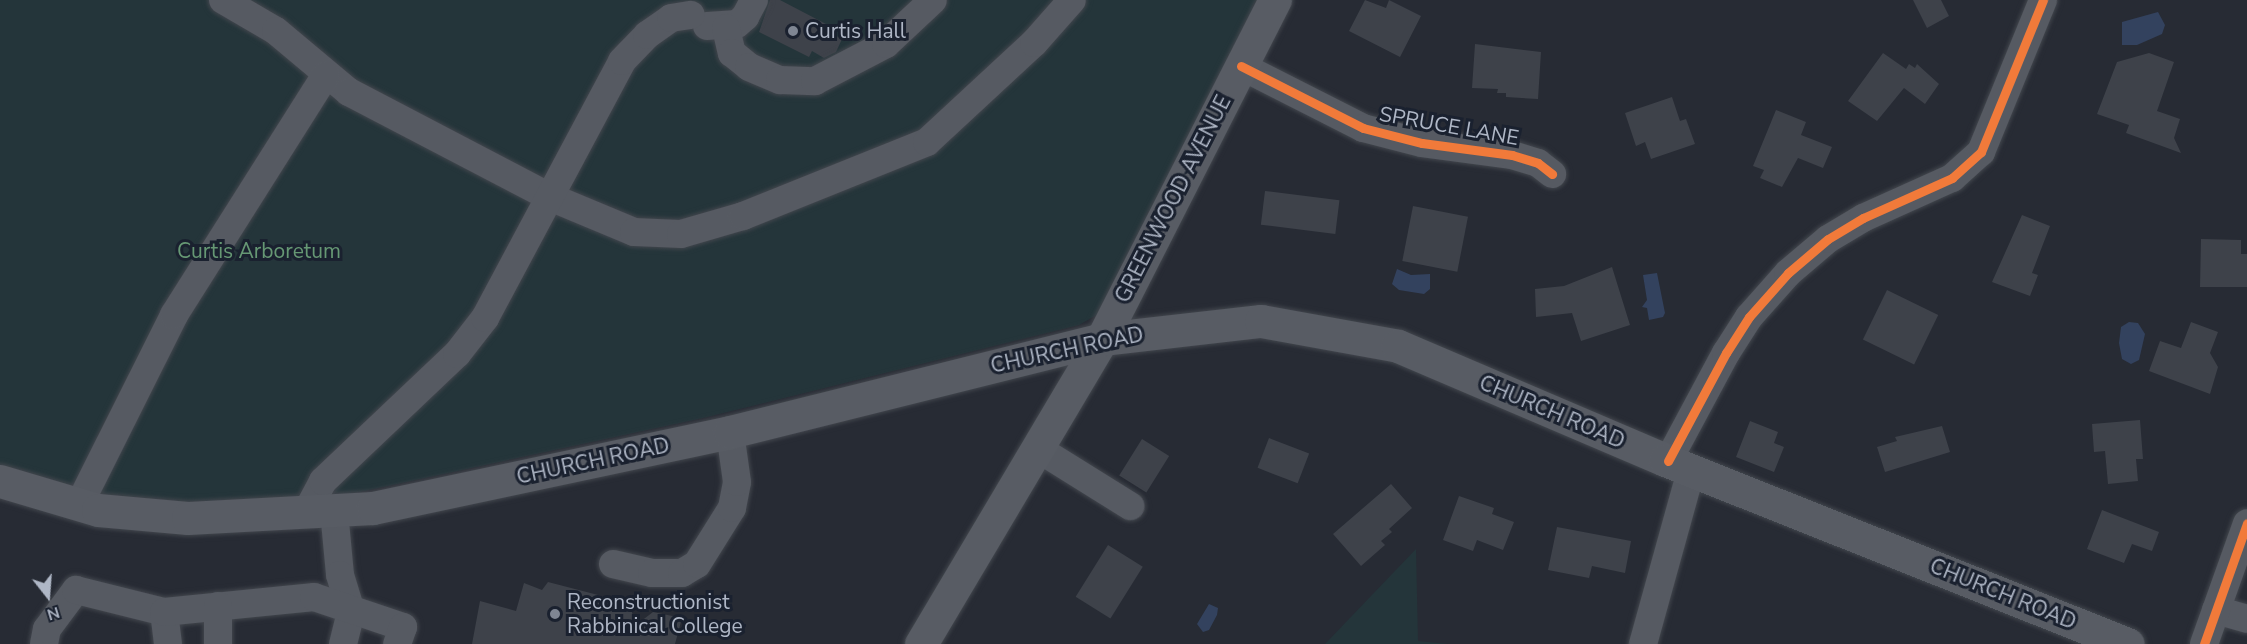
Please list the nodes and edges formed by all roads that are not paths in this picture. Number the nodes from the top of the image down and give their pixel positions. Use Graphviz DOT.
graph roads {
  1 [pos="223,0"];
  2 [pos="754,0"];
  3 [pos="933,0"];
  4 [pos="1072,0"];
  5 [pos="1275,0"];
  6 [pos="2043,0"];
  7 [pos="688,8"];
  8 [pos="726,28"];
  9 [pos="1241,66"];
  10 [pos="326,75"];
  11 [pos="1552,174"];
  12 [pos="550,196"];
  13 [pos="1102,339"];
  14 [pos="730,432"];
  15 [pos="1037,448"];
  16 [pos="1680,466"];
  17 [pos="0,481"];
  18 [pos="79,505"];
  19 [pos="1130,506"];
  20 [pos="320,512"];
  21 [pos="2247,524"];
  22 [pos="614,564"];
  23 [pos="218,606"];
  24 [pos="2216,610"];
  25 [pos="164,612"];
  26 [pos="351,612"];
  27 [pos="2247,619"];
  28 [pos="44,644"];
  29 [pos="168,644"];
  30 [pos="218,644"];
  31 [pos="343,644"];
  32 [pos="397,644"];
  33 [pos="921,644"];
  34 [pos="1643,644"];
  35 [pos="2128,644"];
  36 [pos="2204,644"];
  1 -- 10 [label="street"];
  2 -- 8 [label="street"];
  3 -- 8 [label="street"];
  4 -- 12 [label="street"];
  5 -- 9 [label="main road, GREENWOOD AVENUE"];
  6 -- 16 [label="street"];
  7 -- 8 [label="street"];
  7 -- 12 [label="street"];
  9 -- 11 [label="street, SPRUCE LANE"];
  9 -- 13 [label="main road, GREENWOOD AVENUE"];
  10 -- 12 [label="street"];
  10 -- 18 [label="street"];
  12 -- 20 [label="street"];
  13 -- 14 [label="main road, CHURCH ROAD"];
  13 -- 15 [label="main road, GREENWOOD AVENUE"];
  13 -- 16 [label="main road, CHURCH ROAD"];
  14 -- 20 [label="main road, CHURCH ROAD"];
  14 -- 22 [label="street"];
  15 -- 19 [label="street"];
  15 -- 33 [label="main road, GREENWOOD AVENUE"];
  16 -- 34 [label="street"];
  16 -- 35 [label="main road, CHURCH ROAD"];
  17 -- 18 [label="main road, CHURCH ROAD"];
  18 -- 20 [label="main road, CHURCH ROAD"];
  20 -- 26 [label="street"];
  21 -- 24 [label="street"];
  23 -- 25 [label="street"];
  23 -- 26 [label="street"];
  23 -- 30 [label="street"];
  24 -- 27 [label="street"];
  24 -- 36 [label="street"];
  25 -- 28 [label="street"];
  25 -- 29 [label="street"];
  26 -- 31 [label="street"];
  26 -- 32 [label="street"];
}
